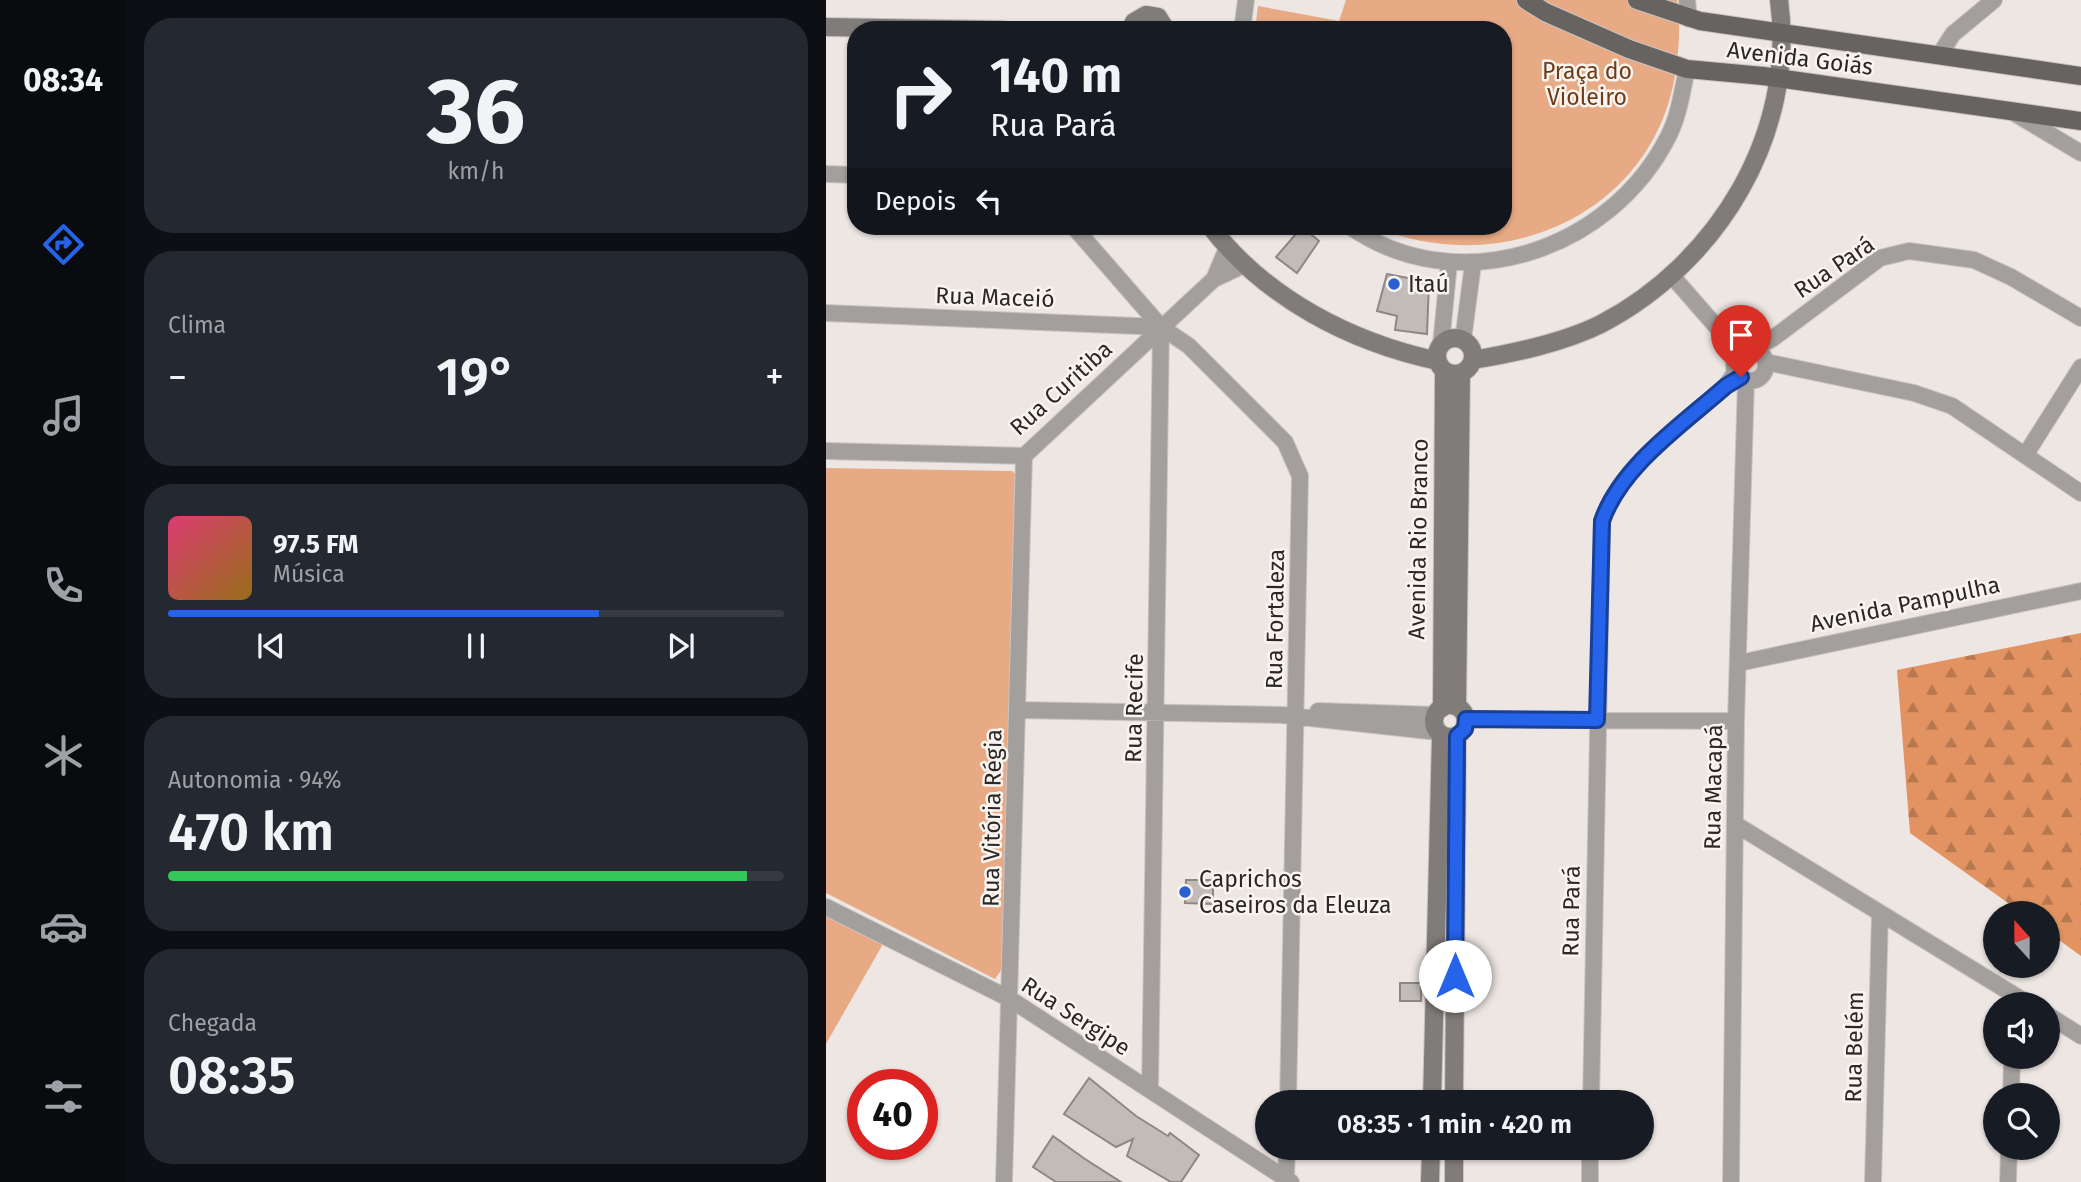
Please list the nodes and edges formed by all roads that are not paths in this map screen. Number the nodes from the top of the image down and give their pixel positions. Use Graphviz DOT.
graph roads {
  1 [pos="1246,0"];
  2 [pos="1526,0"];
  3 [pos="1637,0"];
  4 [pos="1687,0"];
  5 [pos="1779,0"];
  6 [pos="1994,0"];
  7 [pos="1689,19"];
  8 [pos="1163,20"];
  9 [pos="1135,21"];
  10 [pos="1243,21"];
  11 [pos="826,27"];
  12 [pos="847,27"];
  13 [pos="1783,33"];
  14 [pos="1940,54"];
  15 [pos="1687,69"];
  16 [pos="2081,75"];
  17 [pos="1780,78"];
  18 [pos="2010,110"];
  19 [pos="2081,123"];
  20 [pos="2077,151"];
  21 [pos="826,174"];
  22 [pos="847,175"];
  23 [pos="1081,235"];
  24 [pos="1217,235"];
  25 [pos="1362,235"];
  26 [pos="1227,248"];
  27 [pos="1449,263"];
  28 [pos="1473,264"];
  29 [pos="1244,265"];
  30 [pos="1672,276"];
  31 [pos="1214,278"];
  32 [pos="826,313"];
  33 [pos="2081,318"];
  34 [pos="1161,327"];
  35 [pos="1463,340"];
  36 [pos="1451,362"];
  37 [pos="2081,367"];
  38 [pos="1752,368"];
  39 [pos="826,452"];
  40 [pos="2026,454"];
  41 [pos="1024,456"];
  42 [pos="2081,493"];
  43 [pos="2081,591"];
  44 [pos="1739,663"];
  45 [pos="1017,710"];
  46 [pos="1157,713"];
  47 [pos="1292,714"];
  48 [pos="1597,720"];
  49 [pos="1736,721"];
  50 [pos="1448,722"];
  51 [pos="1735,824"];
  52 [pos="826,907"];
  53 [pos="1880,913"];
  54 [pos="2002,992"];
  55 [pos="1010,999"];
  56 [pos="2060,1023"];
  57 [pos="2081,1036"];
  58 [pos="1150,1090"];
  59 [pos="1288,1090"];
  60 [pos="1433,1090"];
  61 [pos="1454,1090"];
  62 [pos="1591,1090"];
  63 [pos="1288,1160"];
  64 [pos="1431,1160"];
  65 [pos="1454,1160"];
  66 [pos="1590,1160"];
  67 [pos="2009,1160"];
  68 [pos="1289,1180"];
  69 [pos="1004,1182"];
  70 [pos="1430,1182"];
  71 [pos="1454,1182"];
  72 [pos="1590,1182"];
  73 [pos="1731,1182"];
  74 [pos="1873,1182"];
  75 [pos="2008,1182"];
  1 -- 10 [label="street"];
  2 -- 15 [label="main road, Avenida Goiás"];
  3 -- 7 [label="main road, Avenida Goiás"];
  4 -- 7 [label="street"];
  5 -- 13 [label="street"];
  6 -- 14 [label="street"];
  7 -- 13 [label="main road, Avenida Goiás"];
  8 -- 9 [label="street"];
  11 -- 12 [label="street"];
  13 -- 14 [label="main road, Avenida Goiás"];
  13 -- 17 [label="street"];
  14 -- 16 [label="main road, Avenida Goiás"];
  15 -- 17 [label="main road, Avenida Goiás"];
  15 -- 28 [label="street"];
  17 -- 18 [label="main road, Avenida Goiás"];
  17 -- 30 [label="street"];
  18 -- 19 [label="main road, Avenida Goiás"];
  18 -- 20 [label="street"];
  19 -- 20 [label="street, Avenida Goiás"];
  21 -- 22 [label="street"];
  23 -- 34 [label="street, Rua Fortaleza"];
  24 -- 26 [label="street"];
  25 -- 27 [label="street"];
  26 -- 29 [label="street"];
  26 -- 31 [label="street, Rua Curitiba"];
  27 -- 28 [label="street"];
  27 -- 36 [label="street, Avenida Rio Branco"];
  28 -- 35 [label="street"];
  29 -- 31 [label="street, Rua Curitiba"];
  29 -- 36 [label="street"];
  30 -- 36 [label="street"];
  30 -- 38 [label="street"];
  31 -- 34 [label="street, Rua Curitiba"];
  32 -- 34 [label="street, Rua Maceió"];
  33 -- 38 [label="street, Rua Pará"];
  34 -- 41 [label="street, Rua Curitiba"];
  34 -- 46 [label="street, Rua Recife"];
  34 -- 47 [label="street, Rua Fortaleza"];
  35 -- 36 [label="street"];
  36 -- 50 [label="street, Avenida Rio Branco"];
  37 -- 40 [label="street"];
  38 -- 40 [label="street"];
  38 -- 44 [label="street, Rua Macapá"];
  38 -- 48 [label="street, Rua Pará"];
  39 -- 41 [label="street, Rua Curitiba"];
  40 -- 42 [label="street"];
  41 -- 45 [label="street, Rua Vitória Régia"];
  43 -- 44 [label="street, Avenida Pampulha"];
  44 -- 49 [label="street, Rua Macapá"];
  45 -- 46 [label="street"];
  45 -- 55 [label="street, Rua Vitória Régia"];
  46 -- 47 [label="street"];
  46 -- 58 [label="street, Rua Recife"];
  47 -- 50 [label="street"];
  47 -- 59 [label="street, Rua Fortaleza"];
  48 -- 49 [label="street"];
  48 -- 50 [label="street"];
  48 -- 62 [label="street, Rua Pará"];
  49 -- 51 [label="street, Rua Macapá"];
  50 -- 60 [label="street, Avenida Rio Branco"];
  50 -- 61 [label="street, Avenida Rio Branco"];
  51 -- 53 [label="street"];
  51 -- 73 [label="street, Rua Macapá"];
  52 -- 55 [label="street, Rua Sergipe"];
  53 -- 54 [label="street"];
  53 -- 74 [label="street, Rua Belém"];
  55 -- 58 [label="street, Rua Sergipe"];
  55 -- 69 [label="street, Rua Vitória Régia"];
  56 -- 57 [label="street"];
  58 -- 68 [label="street, Rua Sergipe"];
  63 -- 68 [label="street"];
  64 -- 70 [label="street"];
  65 -- 71 [label="street"];
  66 -- 72 [label="street"];
  67 -- 75 [label="street"];
}
